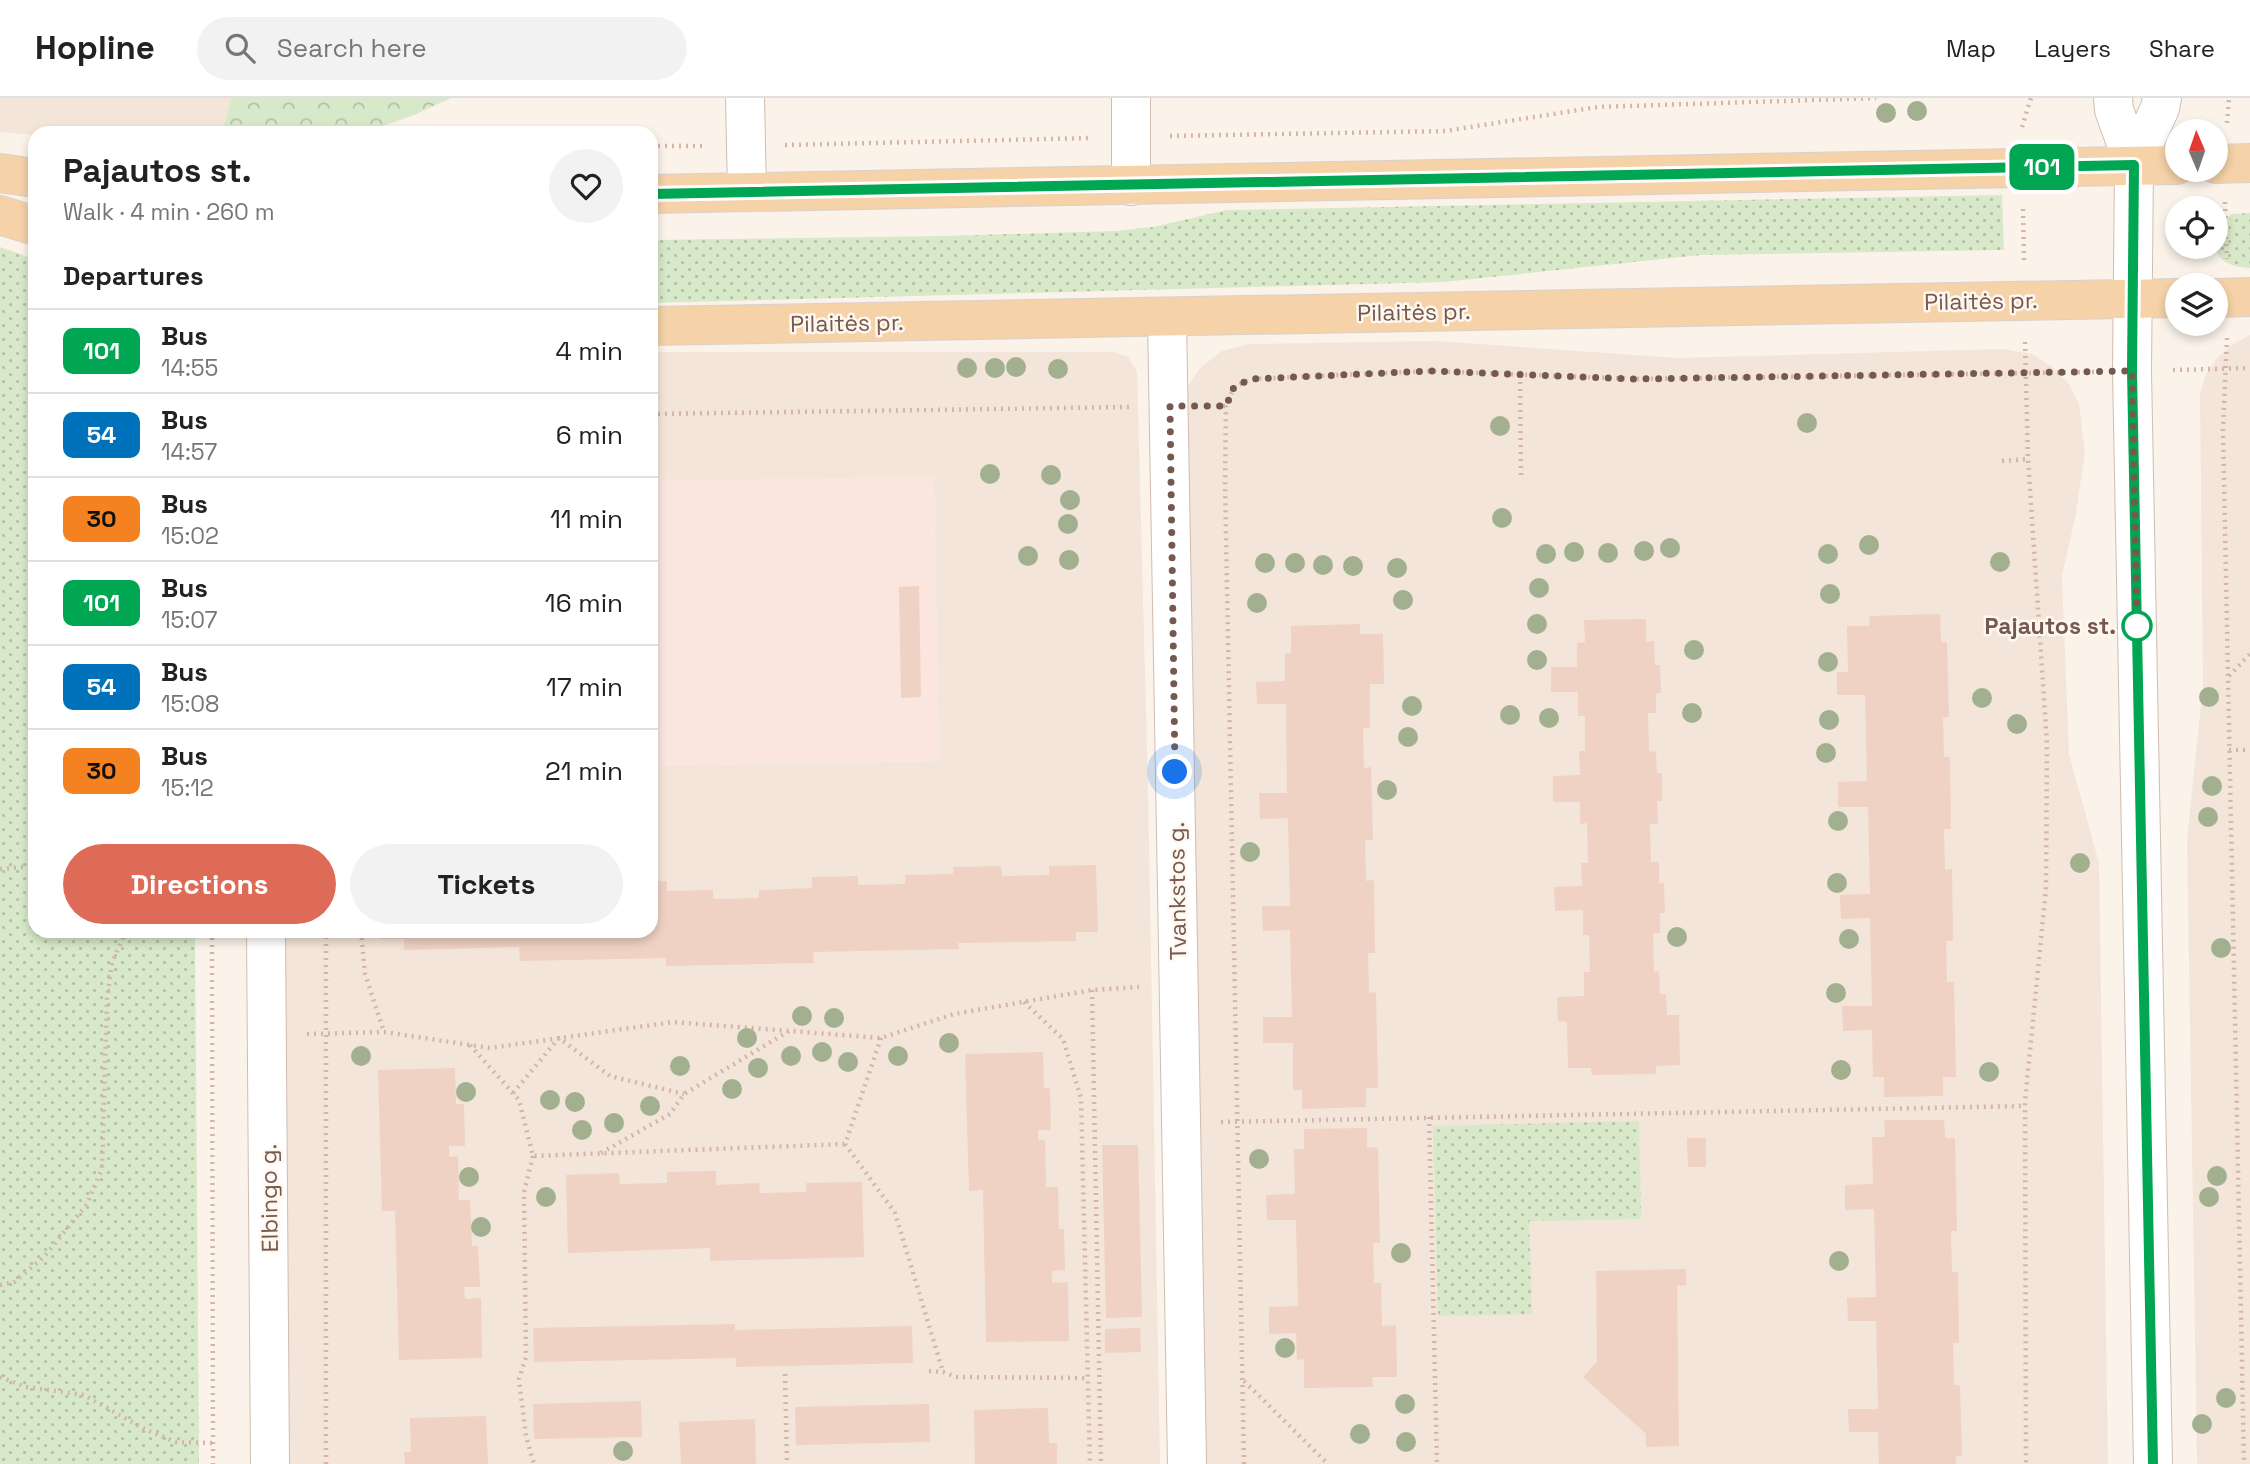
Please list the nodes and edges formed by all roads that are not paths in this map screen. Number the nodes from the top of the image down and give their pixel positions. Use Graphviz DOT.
graph roads {
  1 [pos="745,98"];
  2 [pos="1131,98"];
  3 [pos="2113,98"];
  4 [pos="2162,98"];
  5 [pos="2165,164"];
  6 [pos="2134,165"];
  7 [pos="0,173"];
  8 [pos="28,177"];
  9 [pos="1131,186"];
  10 [pos="747,192"];
  11 [pos="658,194"];
  12 [pos="0,215"];
  13 [pos="28,224"];
  14 [pos="2133,299"];
  15 [pos="2165,299"];
  16 [pos="1167,318"];
  17 [pos="658,326"];
  18 [pos="266,938"];
  19 [pos="270,1464"];
  20 [pos="1187,1464"];
  21 [pos="2153,1464"];
  1 -- 10 [label="street"];
  2 -- 9 [label="street"];
  3 -- 6 [label="street"];
  4 -- 6 [label="street"];
  5 -- 6 [label="main road"];
  6 -- 9 [label="main road"];
  6 -- 14 [label="street"];
  7 -- 8 [label="main road"];
  9 -- 10 [label="main road"];
  10 -- 11 [label="main road"];
  12 -- 13 [label="main road"];
  14 -- 15 [label="main road, Pilaitės pr."];
  14 -- 16 [label="main road, Pilaitės pr."];
  14 -- 21 [label="street"];
  16 -- 17 [label="main road, Pilaitės pr."];
  16 -- 20 [label="street, Tvankstos g."];
  18 -- 19 [label="street, Elbingo g."];
}
